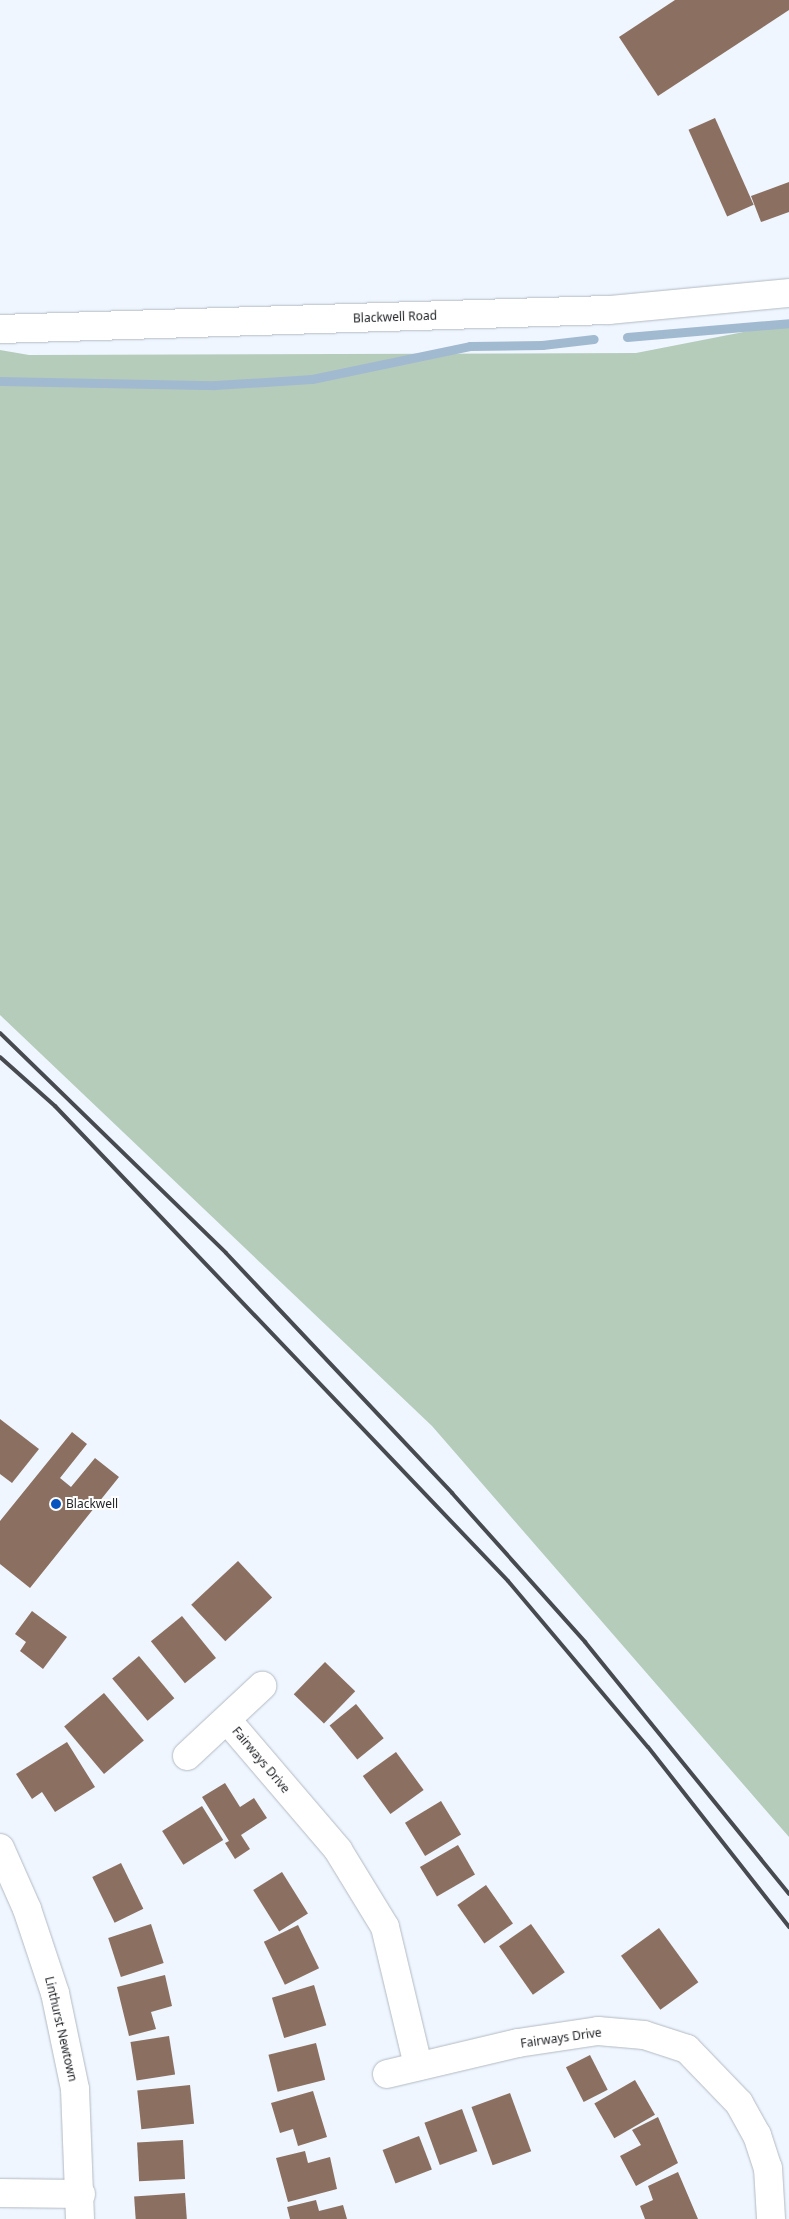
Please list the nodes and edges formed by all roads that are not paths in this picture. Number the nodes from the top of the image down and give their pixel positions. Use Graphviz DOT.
graph roads {
  1 [pos="789,293"];
  2 [pos="0,329"];
  3 [pos="262,1686"];
  4 [pos="228,1721"];
  5 [pos="187,1756"];
  6 [pos="0,1848"];
  7 [pos="418,2066"];
  8 [pos="387,2074"];
  9 [pos="0,2192"];
  10 [pos="81,2206"];
  11 [pos="771,2219"];
  1 -- 2 [label="street, Blackwell Road"];
  3 -- 4 [label="street, Fairways Drive"];
  4 -- 5 [label="street, Fairways Drive"];
  4 -- 7 [label="street, Fairways Drive"];
  6 -- 10 [label="street, Linthurst Newtown"];
  7 -- 8 [label="street, Fairways Drive"];
  7 -- 11 [label="street, Fairways Drive"];
  9 -- 10 [label="street"];
}
